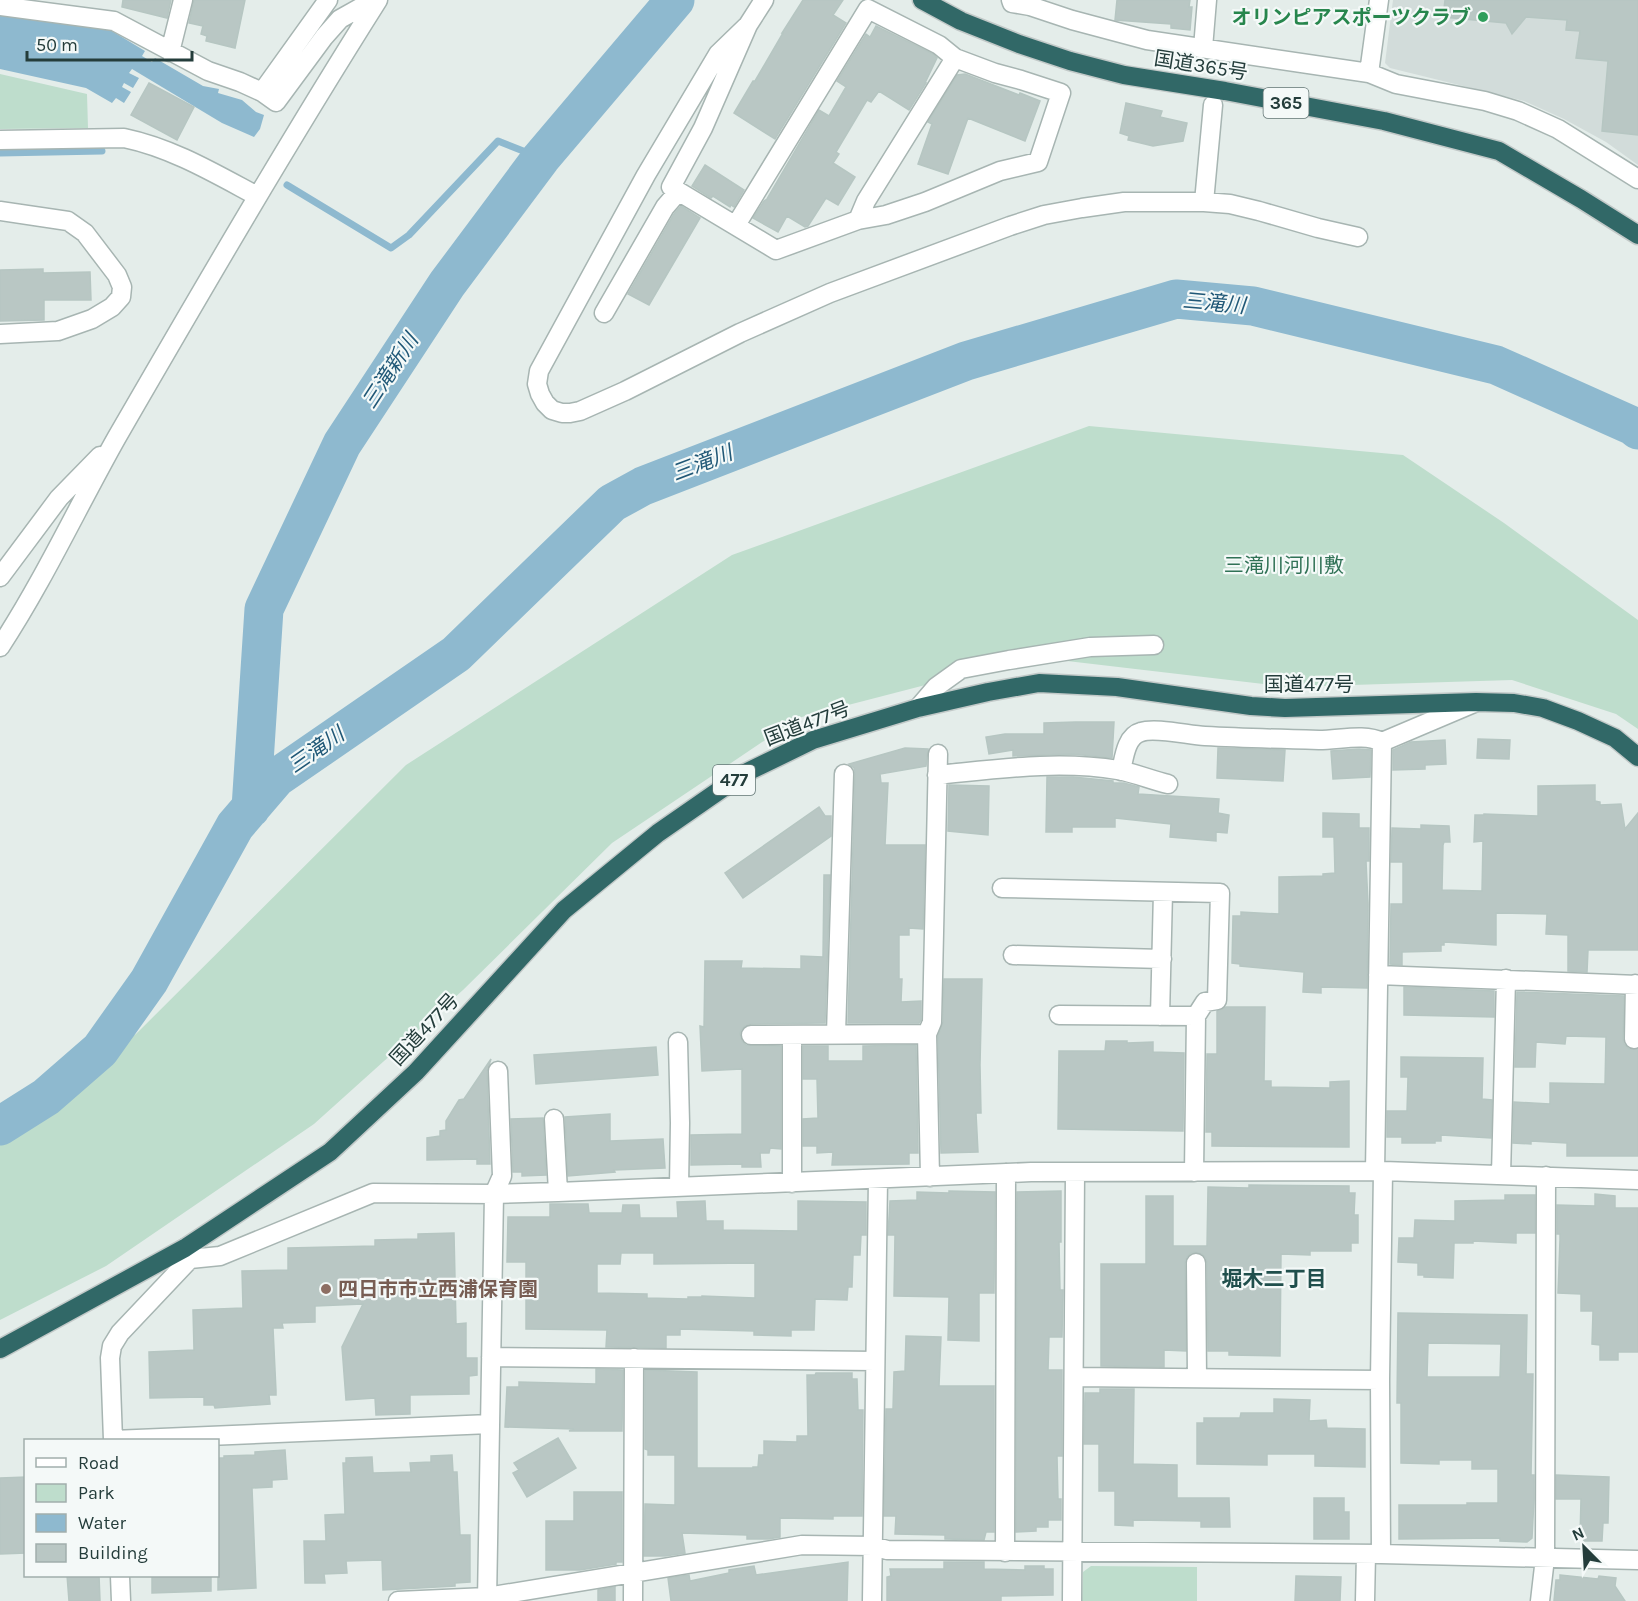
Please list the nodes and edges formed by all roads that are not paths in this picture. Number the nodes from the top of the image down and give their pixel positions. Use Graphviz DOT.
graph roads {
  1 [pos="183,0"];
  2 [pos="328,0"];
  3 [pos="376,0"];
  4 [pos="764,0"];
  5 [pos="922,0"];
  6 [pos="1011,0"];
  7 [pos="1207,0"];
  8 [pos="1379,0"];
  9 [pos="0,6"];
  10 [pos="748,25"];
  11 [pos="1203,48"];
  12 [pos="170,52"];
  13 [pos="955,57"];
  14 [pos="1369,73"];
  15 [pos="262,92"];
  16 [pos="1213,105"];
  17 [pos="0,140"];
  18 [pos="1638,179"];
  19 [pos="678,192"];
  20 [pos="257,196"];
  21 [pos="1204,202"];
  22 [pos="0,211"];
  23 [pos="858,220"];
  24 [pos="736,225"];
  25 [pos="1638,236"];
  26 [pos="1358,237"];
  27 [pos="604,313"];
  28 [pos="0,334"];
  29 [pos="116,440"];
  30 [pos="0,577"];
  31 [pos="1154,645"];
  32 [pos="0,647"];
  33 [pos="1476,702"];
  34 [pos="918,708"];
  35 [pos="1382,742"];
  36 [pos="938,754"];
  37 [pos="1638,757"];
  38 [pos="1121,771"];
  39 [pos="844,774"];
  40 [pos="938,775"];
  41 [pos="1168,784"];
  42 [pos="1002,888"];
  43 [pos="1163,892"];
  44 [pos="1013,955"];
  45 [pos="1161,959"];
  46 [pos="1378,975"];
  47 [pos="1506,979"];
  48 [pos="1637,985"];
  49 [pos="1059,1015"];
  50 [pos="1160,1016"];
  51 [pos="1196,1016"];
  52 [pos="927,1034"];
  53 [pos="751,1035"];
  54 [pos="792,1035"];
  55 [pos="836,1035"];
  56 [pos="1634,1039"];
  57 [pos="678,1042"];
  58 [pos="498,1071"];
  59 [pos="554,1119"];
  60 [pos="1379,1171"];
  61 [pos="1075,1172"];
  62 [pos="1194,1172"];
  63 [pos="1006,1173"];
  64 [pos="1501,1175"];
  65 [pos="1546,1176"];
  66 [pos="930,1177"];
  67 [pos="878,1179"];
  68 [pos="1638,1179"];
  69 [pos="792,1183"];
  70 [pos="679,1187"];
  71 [pos="558,1192"];
  72 [pos="494,1194"];
  73 [pos="187,1253"];
  74 [pos="1196,1263"];
  75 [pos="0,1349"];
  76 [pos="491,1357"];
  77 [pos="634,1358"];
  78 [pos="875,1361"];
  79 [pos="1074,1377"];
  80 [pos="1197,1378"];
  81 [pos="1380,1380"];
  82 [pos="490,1424"];
  83 [pos="113,1439"];
  84 [pos="137,1439"];
  85 [pos="873,1546"];
  86 [pos="1005,1551"];
  87 [pos="1072,1552"];
  88 [pos="1373,1554"];
  89 [pos="1545,1558"];
  90 [pos="1638,1560"];
  91 [pos="632,1573"];
  92 [pos="120,1577"];
  93 [pos="487,1599"];
  94 [pos="121,1601"];
  95 [pos="398,1601"];
  96 [pos="633,1601"];
  97 [pos="872,1601"];
  98 [pos="1072,1601"];
  99 [pos="1365,1601"];
  100 [pos="1540,1601"];
  1 -- 12 [label="street"];
  2 -- 15 [label="street"];
  3 -- 15 [label="street"];
  3 -- 20 [label="street"];
  4 -- 10 [label="street"];
  5 -- 25 [label="highway, 国道365号 / 365"];
  6 -- 11 [label="street"];
  7 -- 11 [label="street"];
  8 -- 14 [label="street"];
  9 -- 12 [label="street"];
  10 -- 19 [label="street"];
  10 -- 21 [label="street"];
  11 -- 14 [label="street"];
  12 -- 15 [label="street"];
  13 -- 23 [label="street"];
  13 -- 23 [label="street"];
  13 -- 24 [label="street"];
  14 -- 18 [label="street"];
  16 -- 21 [label="street"];
  17 -- 20 [label="street"];
  19 -- 24 [label="street"];
  19 -- 27 [label="street"];
  20 -- 29 [label="street"];
  21 -- 26 [label="street"];
  22 -- 28 [label="street"];
  23 -- 24 [label="street"];
  29 -- 30 [label="street"];
  29 -- 32 [label="street"];
  31 -- 34 [label="street"];
  33 -- 34 [label="highway, 国道477号 / 477"];
  33 -- 35 [label="street"];
  33 -- 37 [label="highway, 国道477号 / 477"];
  34 -- 73 [label="highway, 国道477号 / 477"];
  35 -- 38 [label="street"];
  35 -- 46 [label="street"];
  36 -- 40 [label="street"];
  38 -- 40 [label="street"];
  38 -- 41 [label="street"];
  39 -- 55 [label="street"];
  40 -- 52 [label="street"];
  42 -- 43 [label="street"];
  43 -- 45 [label="street"];
  43 -- 51 [label="street"];
  44 -- 45 [label="street"];
  45 -- 50 [label="street"];
  46 -- 47 [label="street"];
  46 -- 60 [label="street"];
  47 -- 48 [label="street"];
  47 -- 64 [label="street"];
  48 -- 56 [label="street"];
  49 -- 50 [label="street"];
  50 -- 51 [label="street"];
  51 -- 62 [label="street"];
  52 -- 55 [label="street"];
  52 -- 66 [label="street"];
  53 -- 54 [label="street"];
  54 -- 55 [label="street"];
  54 -- 69 [label="street"];
  57 -- 70 [label="street"];
  58 -- 72 [label="street"];
  59 -- 71 [label="street"];
  60 -- 62 [label="street"];
  60 -- 64 [label="street"];
  60 -- 81 [label="street"];
  61 -- 62 [label="street"];
  61 -- 63 [label="street"];
  61 -- 79 [label="street"];
  63 -- 66 [label="street"];
  63 -- 86 [label="street"];
  64 -- 65 [label="street"];
  65 -- 68 [label="street"];
  65 -- 89 [label="street"];
  66 -- 67 [label="street"];
  67 -- 69 [label="street"];
  67 -- 78 [label="street"];
  69 -- 70 [label="street"];
  70 -- 71 [label="street"];
  71 -- 72 [label="street"];
  72 -- 73 [label="street"];
  72 -- 76 [label="street"];
  73 -- 75 [label="highway, 国道477号 / 477"];
  73 -- 83 [label="street"];
  74 -- 80 [label="street"];
  76 -- 77 [label="street"];
  76 -- 82 [label="street"];
  77 -- 78 [label="street"];
  77 -- 91 [label="street"];
  78 -- 85 [label="street"];
  79 -- 80 [label="street"];
  79 -- 87 [label="street"];
  80 -- 81 [label="street"];
  81 -- 88 [label="street"];
  82 -- 84 [label="street"];
  82 -- 93 [label="street"];
  85 -- 86 [label="street"];
  85 -- 91 [label="street"];
  85 -- 97 [label="street"];
  86 -- 87 [label="street"];
  87 -- 88 [label="street"];
  87 -- 98 [label="street"];
  88 -- 89 [label="street"];
  88 -- 99 [label="street"];
  89 -- 90 [label="street"];
  89 -- 100 [label="street"];
  91 -- 93 [label="street"];
  91 -- 96 [label="street"];
  92 -- 94 [label="street"];
  93 -- 95 [label="street"];
}
